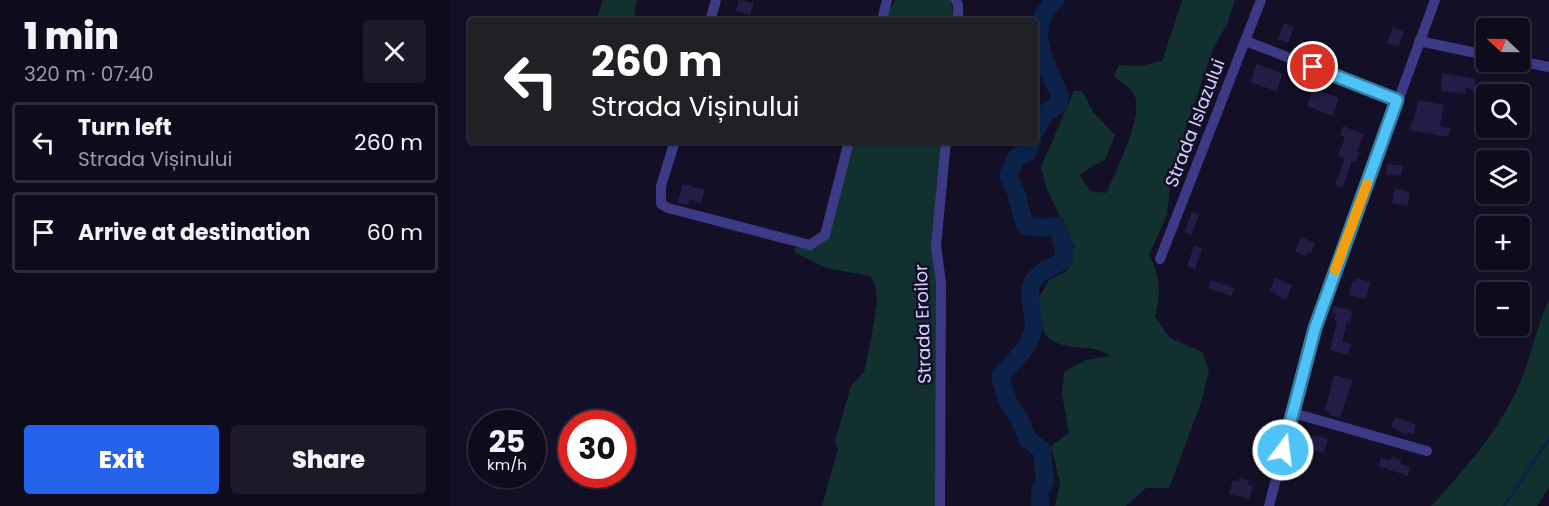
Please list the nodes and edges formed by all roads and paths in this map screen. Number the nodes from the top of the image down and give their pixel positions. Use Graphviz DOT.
graph roads {
  1 [pos="716,0"];
  2 [pos="887,0"];
  3 [pos="956,0"];
  4 [pos="1261,0"];
  5 [pos="1435,0"];
  6 [pos="711,18"];
  7 [pos="883,18"];
  8 [pos="958,18"];
  9 [pos="1246,41"];
  10 [pos="1419,41"];
  11 [pos="1476,52"];
  12 [pos="1530,63"];
  13 [pos="1549,67"];
  14 [pos="1397,100"];
  15 [pos="674,144"];
  16 [pos="848,144"];
  17 [pos="946,144"];
  18 [pos="1160,259"];
  19 [pos="1293,413"];
  20 [pos="1427,451"];
  21 [pos="940,506"];
  22 [pos="1269,506"];
  1 -- 6 [label="street"];
  2 -- 7 [label="street"];
  3 -- 8 [label="street"];
  4 -- 9 [label="street, Strada Islazului"];
  5 -- 10 [label="street"];
  9 -- 14 [label="street"];
  9 -- 18 [label="street, Strada Islazului"];
  10 -- 11 [label="street"];
  10 -- 14 [label="street"];
  12 -- 13 [label="street"];
  14 -- 19 [label="street"];
  15 -- 16 [label="street"];
  17 -- 21 [label="street, Strada Eroilor"];
  19 -- 20 [label="street"];
  19 -- 22 [label="street"];
}
